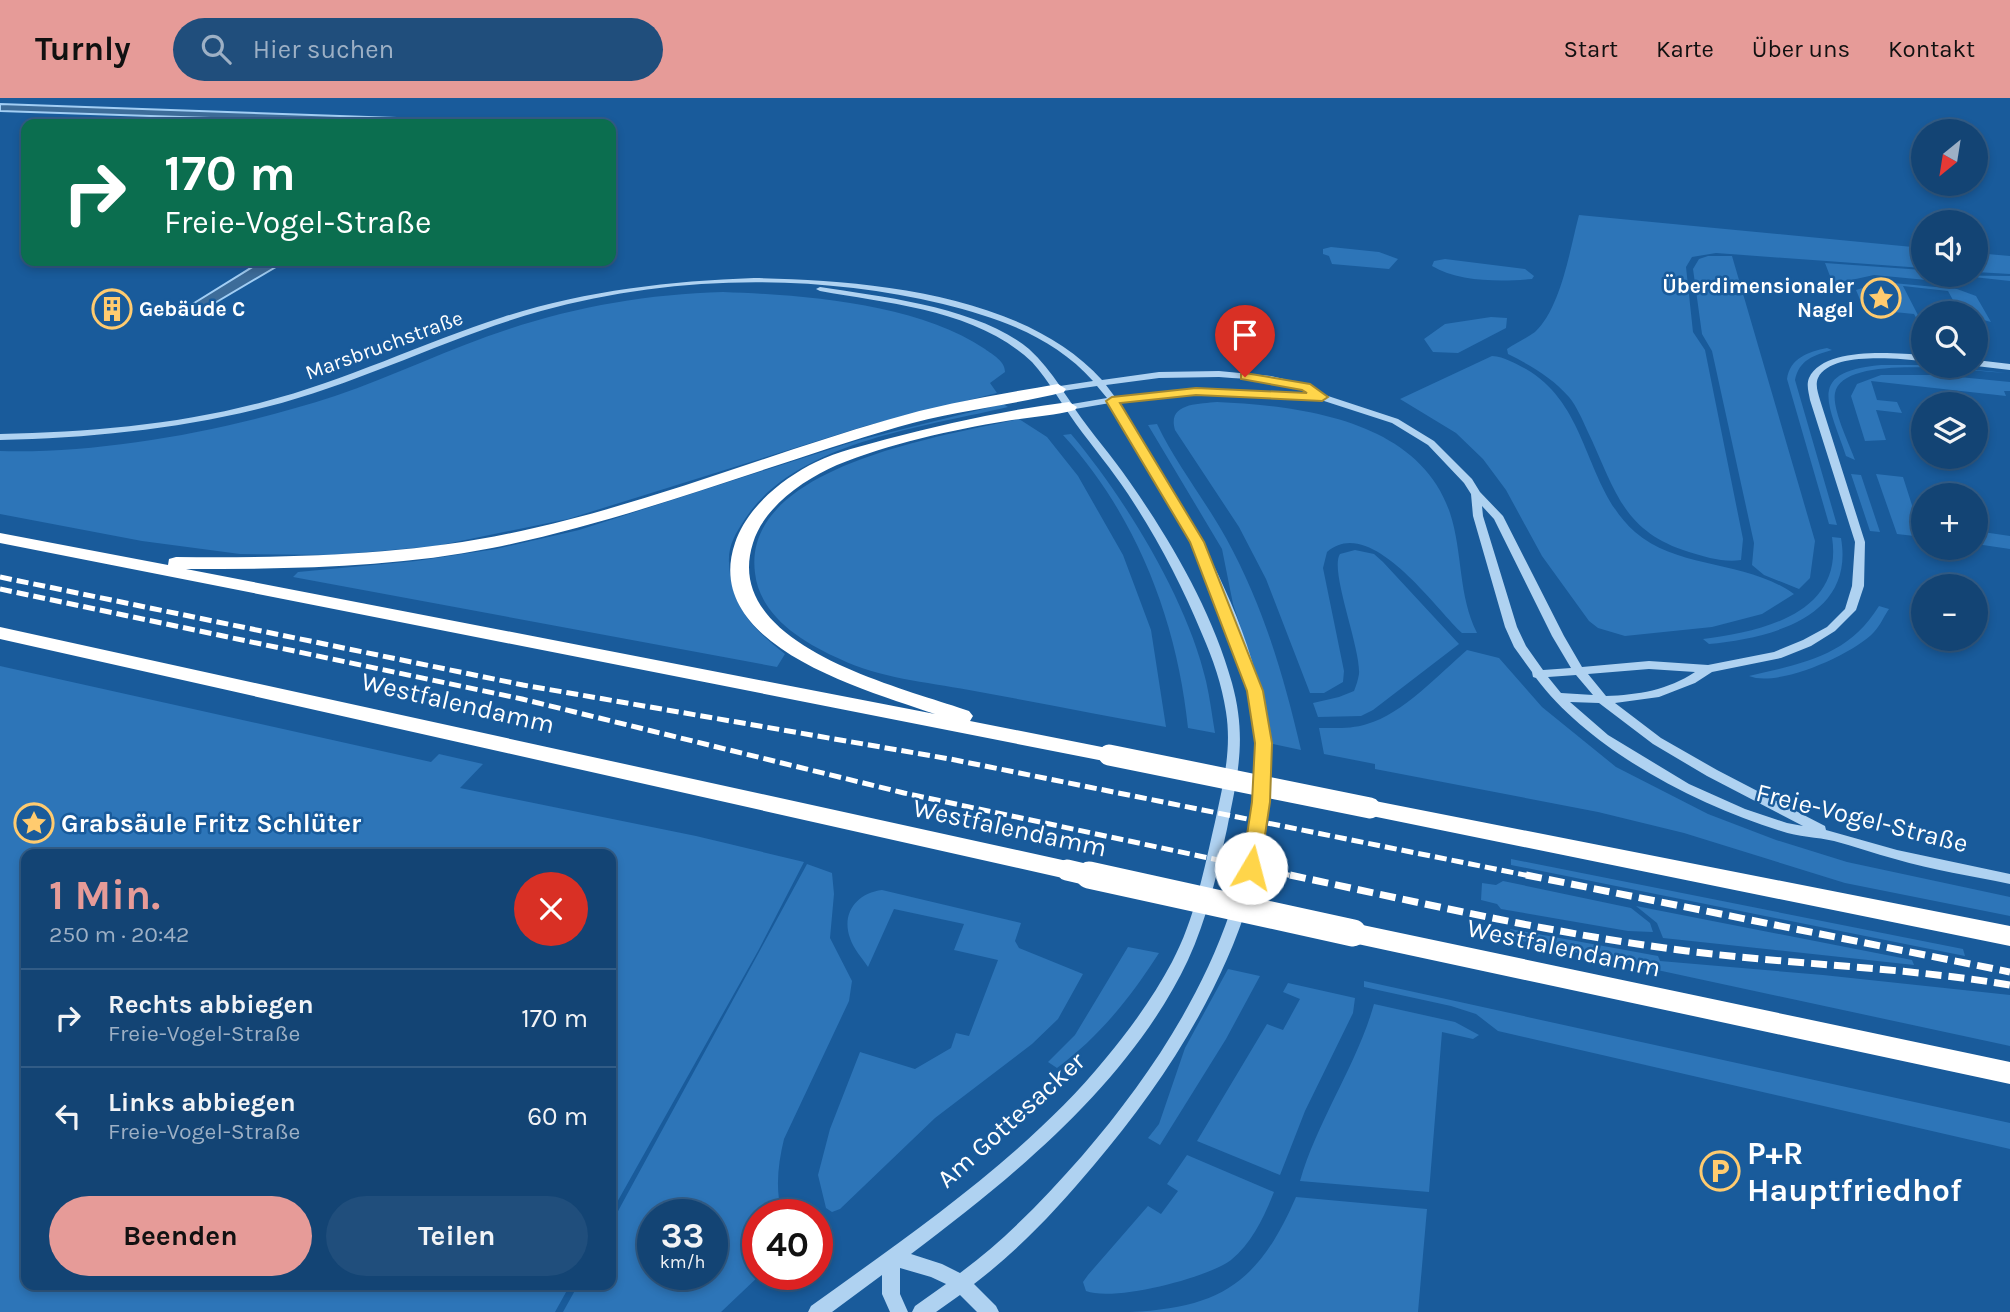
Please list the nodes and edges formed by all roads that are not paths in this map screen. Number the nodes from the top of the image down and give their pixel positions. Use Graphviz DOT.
graph roads {
  1 [pos="778,282"];
  2 [pos="1911,358"];
  3 [pos="1988,364"];
  4 [pos="2010,367"];
  5 [pos="1098,383"];
  6 [pos="1058,389"];
  7 [pos="1322,397"];
  8 [pos="1112,401"];
  9 [pos="1069,407"];
  10 [pos="0,437"];
  11 [pos="1476,494"];
  12 [pos="0,538"];
  13 [pos="124,563"];
  14 [pos="0,633"];
  15 [pos="1708,669"];
  16 [pos="1579,671"];
  17 [pos="1537,674"];
  18 [pos="1557,697"];
  19 [pos="1604,701"];
  20 [pos="1023,738"];
  21 [pos="1833,836"];
  22 [pos="2010,878"];
  23 [pos="2010,936"];
  24 [pos="1962,1063"];
  25 [pos="2010,1073"];
  26 [pos="2010,1085"];
  27 [pos="891,1258"];
  28 [pos="963,1283"];
  29 [pos="817,1312"];
  30 [pos="899,1312"];
  31 [pos="921,1312"];
  32 [pos="990,1312"];
  1 -- 5 [label="street, Marsbruchstraße"];
  1 -- 6 [label="street, Marsbruchstraße"];
  1 -- 10 [label="street, Marsbruchstraße"];
  2 -- 15 [label="street"];
  3 -- 4 [label="street"];
  5 -- 6 [label="street, Freie-Vogel-Straße"];
  5 -- 7 [label="street, Freie-Vogel-Straße"];
  5 -- 8 [label="street"];
  6 -- 9 [label="street, Am Gottesacker"];
  6 -- 13 [label="highway"];
  7 -- 8 [label="street, Freie-Vogel-Straße"];
  7 -- 11 [label="street, Freie-Vogel-Straße"];
  8 -- 9 [label="street, Freie-Vogel-Straße"];
  8 -- 28 [label="street"];
  9 -- 20 [label="highway"];
  9 -- 27 [label="street, Am Gottesacker"];
  11 -- 16 [label="street"];
  11 -- 17 [label="street, Freie-Vogel-Straße"];
  12 -- 13 [label="highway"];
  13 -- 20 [label="highway"];
  14 -- 24 [label="highway, Westfalendamm, bridge"];
  15 -- 16 [label="street"];
  15 -- 19 [label="street"];
  16 -- 17 [label="street"];
  16 -- 19 [label="street"];
  17 -- 18 [label="street, Freie-Vogel-Straße"];
  18 -- 19 [label="street"];
  18 -- 21 [label="street, Freie-Vogel-Straße"];
  19 -- 21 [label="street"];
  20 -- 23 [label="highway, bridge"];
  21 -- 22 [label="street, Freie-Vogel-Straße"];
  24 -- 25 [label="highway, Westfalendamm"];
  24 -- 26 [label="highway"];
  27 -- 28 [label="street"];
  27 -- 29 [label="street, Am Gottesacker"];
  27 -- 30 [label="street"];
  28 -- 31 [label="street"];
  28 -- 32 [label="street"];
}
